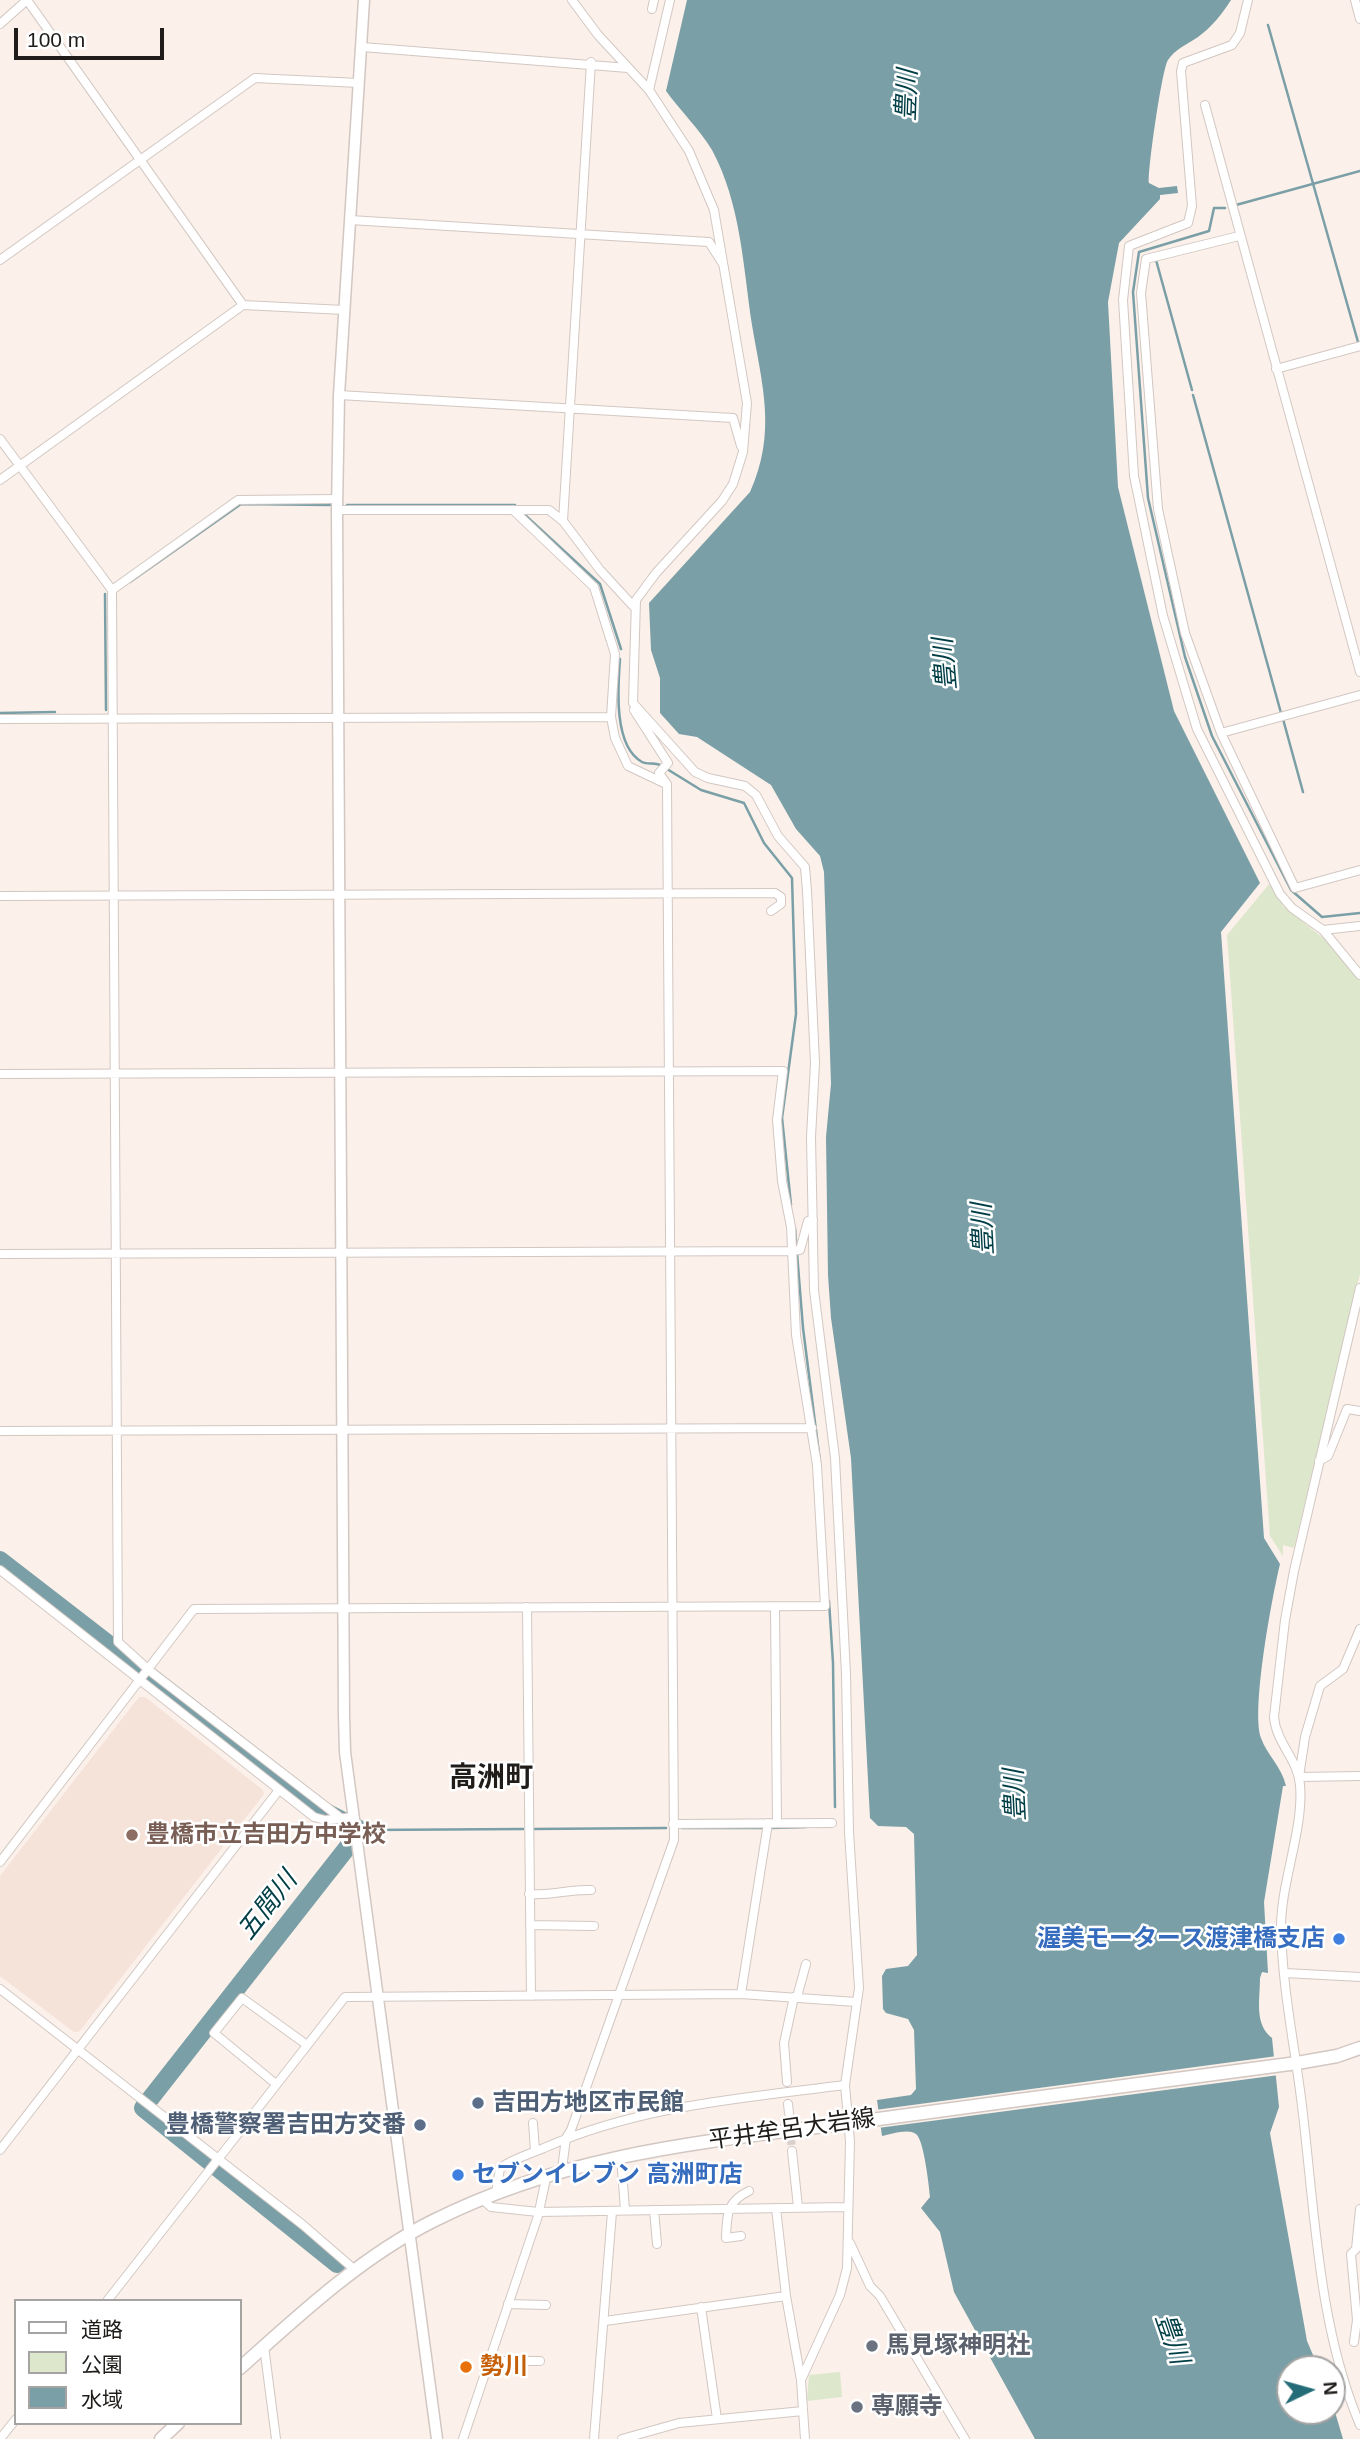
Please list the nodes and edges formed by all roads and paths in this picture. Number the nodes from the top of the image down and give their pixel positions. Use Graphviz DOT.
graph roads {
  1 [pos="27,0"];
  2 [pos="364,0"];
  3 [pos="572,0"];
  4 [pos="670,0"];
  5 [pos="1248,0"];
  6 [pos="1355,0"];
  7 [pos="1360,19"];
  8 [pos="0,24"];
  9 [pos="362,47"];
  10 [pos="591,62"];
  11 [pos="628,68"];
  12 [pos="359,83"];
  13 [pos="649,90"];
  14 [pos="1205,105"];
  15 [pos="141,160"];
  16 [pos="350,220"];
  17 [pos="580,234"];
  18 [pos="1239,236"];
  19 [pos="0,260"];
  20 [pos="726,269"];
  21 [pos="243,305"];
  22 [pos="344,310"];
  23 [pos="1360,346"];
  24 [pos="1276,369"];
  25 [pos="339,395"];
  26 [pos="572,407"];
  27 [pos="0,439"];
  28 [pos="743,452"];
  29 [pos="20,466"];
  30 [pos="0,480"];
  31 [pos="337,505"];
  32 [pos="513,510"];
  33 [pos="563,521"];
  34 [pos="112,590"];
  35 [pos="635,608"];
  36 [pos="1360,672"];
  37 [pos="1360,695"];
  38 [pos="633,703"];
  39 [pos="113,717"];
  40 [pos="611,717"];
  41 [pos="338,718"];
  42 [pos="0,719"];
  43 [pos="1221,733"];
  44 [pos="667,784"];
  45 [pos="1360,870"];
  46 [pos="668,894"];
  47 [pos="114,895"];
  48 [pos="340,895"];
  49 [pos="0,896"];
  50 [pos="771,911"];
  51 [pos="1360,926"];
  52 [pos="1322,930"];
  53 [pos="1360,975"];
  54 [pos="667,1070"];
  55 [pos="341,1073"];
  56 [pos="0,1074"];
  57 [pos="115,1074"];
  58 [pos="813,1220"];
  59 [pos="668,1250"];
  60 [pos="795,1250"];
  61 [pos="116,1252"];
  62 [pos="342,1252"];
  63 [pos="0,1254"];
  64 [pos="1360,1288"];
  65 [pos="1360,1411"];
  66 [pos="812,1428"];
  67 [pos="672,1429"];
  68 [pos="116,1430"];
  69 [pos="343,1430"];
  70 [pos="0,1431"];
  71 [pos="1319,1461"];
  72 [pos="0,1570"];
  73 [pos="673,1605"];
  74 [pos="344,1607"];
  75 [pos="527,1607"];
  76 [pos="775,1607"];
  77 [pos="1360,1629"];
  78 [pos="145,1673"];
  79 [pos="1360,1776"];
  80 [pos="1299,1777"];
  81 [pos="279,1790"];
  82 [pos="354,1817"];
  83 [pos="342,1819"];
  84 [pos="772,1823"];
  85 [pos="832,1823"];
  86 [pos="673,1824"];
  87 [pos="0,1861"];
  88 [pos="591,1890"];
  89 [pos="529,1894"];
  90 [pos="530,1926"];
  91 [pos="594,1926"];
  92 [pos="806,1964"];
  93 [pos="1285,1973"];
  94 [pos="1360,1977"];
  95 [pos="0,1989"];
  96 [pos="741,1994"];
  97 [pos="620,1995"];
  98 [pos="378,1996"];
  99 [pos="531,1996"];
  100 [pos="796,1997"];
  101 [pos="856,2002"];
  102 [pos="307,2045"];
  103 [pos="1360,2048"];
  104 [pos="78,2050"];
  105 [pos="1295,2063"];
  106 [pos="787,2082"];
  107 [pos="276,2084"];
  108 [pos="845,2085"];
  109 [pos="533,2123"];
  110 [pos="851,2123"];
  111 [pos="566,2138"];
  112 [pos="0,2150"];
  113 [pos="535,2151"];
  114 [pos="792,2151"];
  115 [pos="218,2159"];
  116 [pos="562,2169"];
  117 [pos="622,2170"];
  118 [pos="547,2174"];
  119 [pos="749,2191"];
  120 [pos="496,2193"];
  121 [pos="482,2199"];
  122 [pos="799,2207"];
  123 [pos="847,2207"];
  124 [pos="776,2208"];
  125 [pos="727,2209"];
  126 [pos="1360,2209"];
  127 [pos="625,2210"];
  128 [pos="654,2210"];
  129 [pos="539,2212"];
  130 [pos="612,2212"];
  131 [pos="409,2235"];
  132 [pos="741,2236"];
  133 [pos="850,2243"];
  134 [pos="657,2244"];
  135 [pos="355,2270"];
  136 [pos="786,2296"];
  137 [pos="109,2299"];
  138 [pos="508,2304"];
  139 [pos="546,2305"];
  140 [pos="701,2308"];
  141 [pos="605,2321"];
  142 [pos="1354,2342"];
  143 [pos="264,2346"];
  144 [pos="489,2361"];
  145 [pos="540,2361"];
  146 [pos="242,2366"];
  147 [pos="801,2380"];
  148 [pos="803,2411"];
  149 [pos="717,2419"];
  150 [pos="14,2422"];
  151 [pos="176,2425"];
  152 [pos="1360,2425"];
  153 [pos="961,2436"];
  154 [pos="0,2439"];
  155 [pos="161,2439"];
  156 [pos="276,2439"];
  157 [pos="437,2439"];
  158 [pos="463,2439"];
  159 [pos="594,2439"];
  160 [pos="622,2439"];
  161 [pos="805,2439"];
  1 -- 8 [label="street"];
  1 -- 15 [label="street"];
  2 -- 9 [label="street"];
  3 -- 11 [label="street"];
  4 -- 13 [label="street"];
  5 -- 52 [label="street"];
  6 -- 7 [label="street"];
  9 -- 10 [label="street"];
  9 -- 12 [label="street"];
  10 -- 11 [label="street"];
  10 -- 17 [label="street"];
  11 -- 13 [label="street"];
  12 -- 15 [label="street"];
  12 -- 16 [label="street"];
  13 -- 20 [label="street"];
  14 -- 18 [label="street"];
  15 -- 19 [label="street"];
  15 -- 21 [label="street"];
  16 -- 17 [label="street"];
  16 -- 22 [label="street"];
  17 -- 20 [label="street"];
  17 -- 26 [label="street"];
  18 -- 24 [label="street"];
  18 -- 43 [label="street"];
  20 -- 28 [label="street"];
  21 -- 22 [label="street"];
  21 -- 29 [label="street"];
  22 -- 25 [label="street"];
  23 -- 24 [label="street"];
  24 -- 36 [label="street"];
  25 -- 26 [label="street"];
  25 -- 31 [label="street"];
  26 -- 28 [label="street"];
  26 -- 33 [label="street"];
  27 -- 29 [label="street"];
  28 -- 35 [label="street"];
  29 -- 30 [label="street"];
  29 -- 34 [label="street"];
  31 -- 32 [label="street"];
  31 -- 34 [label="street"];
  31 -- 41 [label="street"];
  32 -- 33 [label="street"];
  32 -- 40 [label="street"];
  33 -- 35 [label="street"];
  34 -- 39 [label="street"];
  35 -- 38 [label="street"];
  37 -- 43 [label="street"];
  38 -- 44 [label="street"];
  38 -- 58 [label="street"];
  39 -- 41 [label="street"];
  39 -- 42 [label="street"];
  39 -- 47 [label="street"];
  40 -- 41 [label="street"];
  40 -- 44 [label="street"];
  41 -- 48 [label="street"];
  43 -- 45 [label="street"];
  44 -- 46 [label="street"];
  46 -- 48 [label="street"];
  46 -- 50 [label="street"];
  46 -- 54 [label="street"];
  47 -- 48 [label="street"];
  47 -- 49 [label="street"];
  47 -- 57 [label="street"];
  48 -- 55 [label="street"];
  51 -- 52 [label="street"];
  52 -- 53 [label="street"];
  54 -- 55 [label="street"];
  54 -- 59 [label="street"];
  54 -- 60 [label="street"];
  55 -- 57 [label="street"];
  55 -- 62 [label="street"];
  56 -- 57 [label="street"];
  57 -- 61 [label="street"];
  58 -- 60 [label="street"];
  58 -- 101 [label="street"];
  59 -- 60 [label="street"];
  59 -- 62 [label="street"];
  59 -- 67 [label="street"];
  60 -- 66 [label="street"];
  61 -- 62 [label="street"];
  61 -- 63 [label="street"];
  61 -- 68 [label="street"];
  62 -- 69 [label="street"];
  64 -- 71 [label="street"];
  65 -- 71 [label="street"];
  66 -- 67 [label="street"];
  66 -- 76 [label="street"];
  67 -- 69 [label="street"];
  67 -- 73 [label="street"];
  68 -- 69 [label="street"];
  68 -- 70 [label="street"];
  68 -- 78 [label="street"];
  69 -- 74 [label="street"];
  71 -- 80 [label="street"];
  72 -- 78 [label="street"];
  73 -- 75 [label="street"];
  73 -- 76 [label="street"];
  73 -- 86 [label="street"];
  74 -- 75 [label="street"];
  74 -- 78 [label="street"];
  74 -- 82 [label="street"];
  75 -- 89 [label="street"];
  76 -- 84 [label="street"];
  77 -- 80 [label="street"];
  78 -- 81 [label="street"];
  78 -- 83 [label="street"];
  78 -- 87 [label="street"];
  79 -- 80 [label="street"];
  80 -- 93 [label="street"];
  81 -- 83 [label="street"];
  81 -- 104 [label="street"];
  82 -- 83 [label="street"];
  82 -- 98 [label="street"];
  84 -- 85 [label="street"];
  84 -- 86 [label="street"];
  84 -- 96 [label="street"];
  86 -- 97 [label="street"];
  88 -- 89 [label="street"];
  89 -- 90 [label="street"];
  90 -- 91 [label="street"];
  90 -- 99 [label="street"];
  92 -- 100 [label="street"];
  93 -- 94 [label="street"];
  93 -- 105 [label="street"];
  95 -- 104 [label="street"];
  96 -- 97 [label="street"];
  96 -- 100 [label="street"];
  97 -- 99 [label="street"];
  97 -- 111 [label="street"];
  98 -- 99 [label="street"];
  98 -- 102 [label="street"];
  98 -- 131 [label="street"];
  100 -- 101 [label="street"];
  100 -- 106 [label="street"];
  101 -- 108 [label="street"];
  102 -- 107 [label="street"];
  102 -- 107 [label="street"];
  103 -- 105 [label="main road, 平井牟呂大岩線"];
  104 -- 112 [label="street"];
  104 -- 115 [label="street"];
  105 -- 110 [label="main road, 平井牟呂大岩線"];
  105 -- 152 [label="street"];
  107 -- 115 [label="street"];
  108 -- 110 [label="street"];
  108 -- 111 [label="street"];
  109 -- 113 [label="street"];
  110 -- 116 [label="main road, 平井牟呂大岩線"];
  110 -- 123 [label="street"];
  111 -- 113 [label="street"];
  111 -- 116 [label="street"];
  113 -- 120 [label="street"];
  114 -- 122 [label="street"];
  115 -- 135 [label="street"];
  115 -- 137 [label="street"];
  116 -- 118 [label="main road, 平井牟呂大岩線"];
  117 -- 127 [label="street"];
  118 -- 120 [label="main road, 平井牟呂大岩線"];
  118 -- 129 [label="street"];
  119 -- 125 [label="street"];
  120 -- 121 [label="main road, 平井牟呂大岩線"];
  121 -- 129 [label="street"];
  121 -- 131 [label="main road, 平井牟呂大岩線"];
  122 -- 123 [label="street"];
  122 -- 124 [label="street"];
  123 -- 133 [label="street"];
  124 -- 125 [label="street"];
  124 -- 136 [label="street"];
  125 -- 128 [label="street"];
  125 -- 132 [label="street"];
  126 -- 142 [label="street"];
  127 -- 128 [label="street"];
  127 -- 130 [label="street"];
  128 -- 134 [label="street"];
  129 -- 130 [label="street"];
  129 -- 138 [label="street"];
  130 -- 141 [label="street"];
  131 -- 135 [label="main road, 平井牟呂大岩線"];
  131 -- 157 [label="street"];
  133 -- 147 [label="street"];
  133 -- 153 [label="street"];
  135 -- 143 [label="main road, 平井牟呂大岩線"];
  136 -- 140 [label="street"];
  136 -- 147 [label="street"];
  138 -- 139 [label="street"];
  138 -- 144 [label="street"];
  140 -- 141 [label="street"];
  140 -- 149 [label="street"];
  141 -- 159 [label="street"];
  143 -- 146 [label="main road, 平井牟呂大岩線"];
  143 -- 156 [label="street"];
  144 -- 145 [label="street"];
  144 -- 158 [label="street"];
  147 -- 148 [label="street"];
  148 -- 149 [label="street"];
  148 -- 161 [label="street"];
  149 -- 160 [label="street"];
  150 -- 154 [label="street"];
  151 -- 155 [label="main road"];
}
